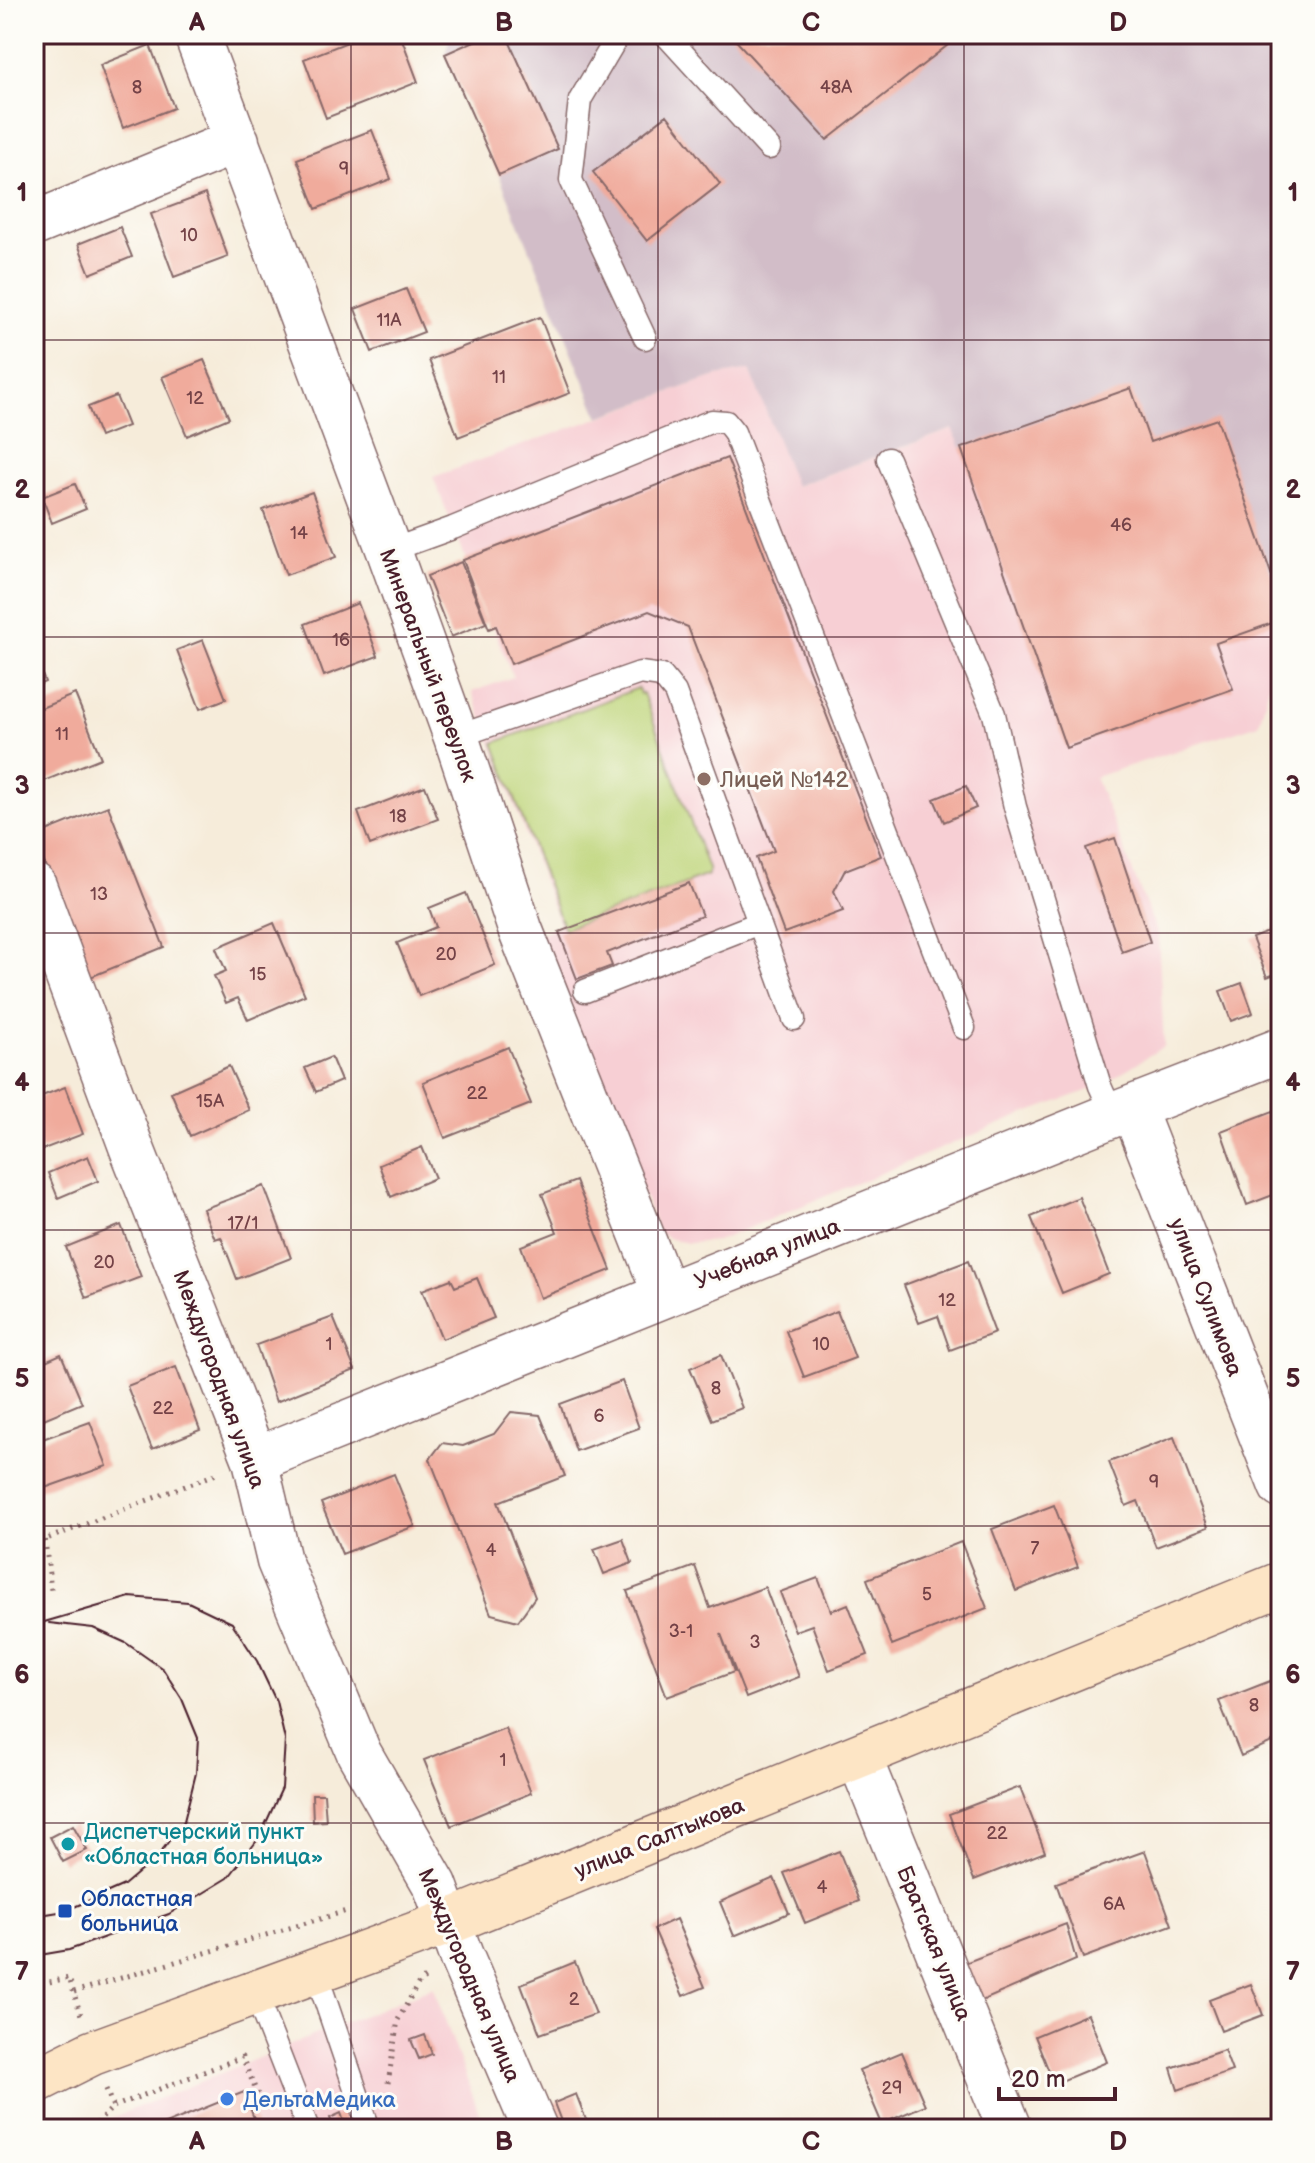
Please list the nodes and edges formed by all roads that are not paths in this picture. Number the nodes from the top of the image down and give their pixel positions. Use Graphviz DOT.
graph roads {
  1 [pos="196,34"];
  2 [pos="619,34"];
  3 [pos="665,34"];
  4 [pos="237,141"];
  5 [pos="769,148"];
  6 [pos="34,224"];
  7 [pos="645,338"];
  8 [pos="888,459"];
  9 [pos="389,551"];
  10 [pos="456,737"];
  11 [pos="34,886"];
  12 [pos="759,923"];
  13 [pos="585,991"];
  14 [pos="794,1019"];
  15 [pos="964,1028"];
  16 [pos="1281,1050"];
  17 [pos="1123,1112"];
  18 [pos="665,1294"];
  19 [pos="255,1460"];
  20 [pos="1281,1486"];
  21 [pos="1281,1584"];
  22 [pos="859,1757"];
  23 [pos="455,1939"];
  24 [pos="315,1970"];
  25 [pos="255,1993"];
  26 [pos="34,2082"];
  27 [pos="308,2129"];
  28 [pos="369,2129"];
  29 [pos="535,2129"];
  30 [pos="1010,2129"];
  1 -- 4 [label="street, Минеральный переулок"];
  2 -- 7 [label="lane"];
  3 -- 5 [label="lane"];
  4 -- 6 [label="street"];
  4 -- 9 [label="street, Минеральный переулок"];
  8 -- 17 [label="lane"];
  9 -- 10 [label="street, Минеральный переулок"];
  9 -- 15 [label="lane"];
  10 -- 12 [label="lane"];
  10 -- 18 [label="street, Минеральный переулок"];
  11 -- 19 [label="street, Междугородная улица"];
  12 -- 13 [label="lane"];
  12 -- 14 [label="lane"];
  16 -- 17 [label="street, Учебная улица"];
  17 -- 18 [label="street, Учебная улица"];
  17 -- 20 [label="street, улица Сулимова"];
  18 -- 19 [label="street, Учебная улица"];
  19 -- 23 [label="street, Междугородная улица"];
  21 -- 22 [label="main road, улица Салтыкова"];
  22 -- 23 [label="main road, улица Салтыкова"];
  22 -- 30 [label="street, Братская улица"];
  23 -- 24 [label="main road, улица Салтыкова"];
  23 -- 29 [label="street, Междугородная улица"];
  24 -- 25 [label="main road, улица Салтыкова"];
  24 -- 28 [label="lane"];
  25 -- 26 [label="main road, улица Салтыкова"];
  25 -- 27 [label="lane"];
}
